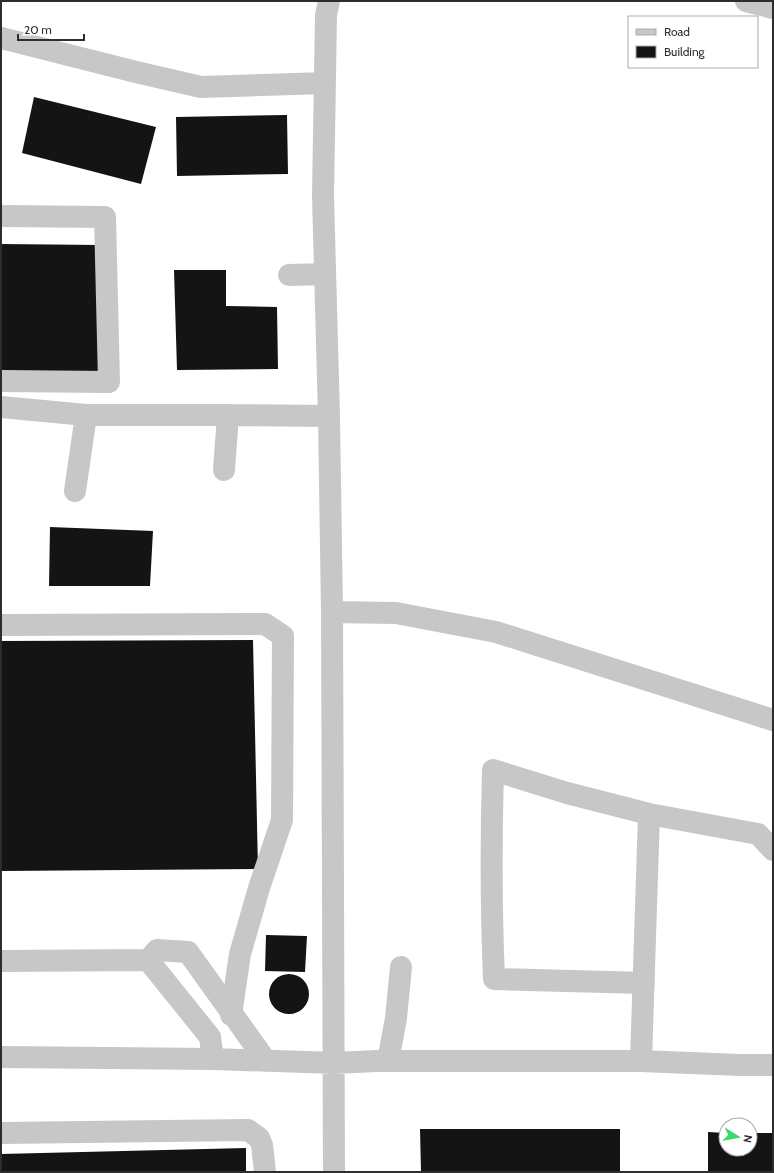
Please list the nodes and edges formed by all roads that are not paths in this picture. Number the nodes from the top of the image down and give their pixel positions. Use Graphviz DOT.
graph roads {
  1 [pos="329,1"];
  2 [pos="746,1"];
  3 [pos="773,8"];
  4 [pos="1,38"];
  5 [pos="325,82"];
  6 [pos="1,216"];
  7 [pos="325,274"];
  8 [pos="289,275"];
  9 [pos="1,381"];
  10 [pos="1,407"];
  11 [pos="228,414"];
  12 [pos="86,415"];
  13 [pos="329,416"];
  14 [pos="224,470"];
  15 [pos="75,491"];
  16 [pos="332,612"];
  17 [pos="1,626"];
  18 [pos="773,720"];
  19 [pos="649,814"];
  20 [pos="773,850"];
  21 [pos="148,960"];
  22 [pos="1,961"];
  23 [pos="401,966"];
  24 [pos="644,983"];
  25 [pos="231,1014"];
  26 [pos="1,1057"];
  27 [pos="213,1059"];
  28 [pos="266,1061"];
  29 [pos="388,1061"];
  30 [pos="641,1061"];
  31 [pos="334,1063"];
  32 [pos="773,1065"];
  33 [pos="1,1133"];
  34 [pos="265,1172"];
  35 [pos="334,1172"];
  1 -- 5 [label="street"];
  2 -- 3 [label="street"];
  4 -- 5 [label="street"];
  5 -- 7 [label="street"];
  6 -- 9 [label="street"];
  7 -- 8 [label="street"];
  7 -- 13 [label="street"];
  10 -- 12 [label="street"];
  11 -- 12 [label="street"];
  11 -- 13 [label="street"];
  11 -- 14 [label="street"];
  12 -- 15 [label="street"];
  13 -- 16 [label="street"];
  16 -- 18 [label="street"];
  16 -- 31 [label="street"];
  17 -- 25 [label="street"];
  19 -- 20 [label="street"];
  19 -- 24 [label="street"];
  19 -- 24 [label="street"];
  21 -- 22 [label="street"];
  21 -- 25 [label="street"];
  21 -- 27 [label="street"];
  23 -- 29 [label="street"];
  24 -- 30 [label="street"];
  25 -- 28 [label="street"];
  26 -- 27 [label="street"];
  27 -- 28 [label="street"];
  28 -- 31 [label="street"];
  29 -- 30 [label="street"];
  29 -- 31 [label="street"];
  30 -- 32 [label="street"];
  31 -- 35 [label="street"];
  33 -- 34 [label="street"];
}
